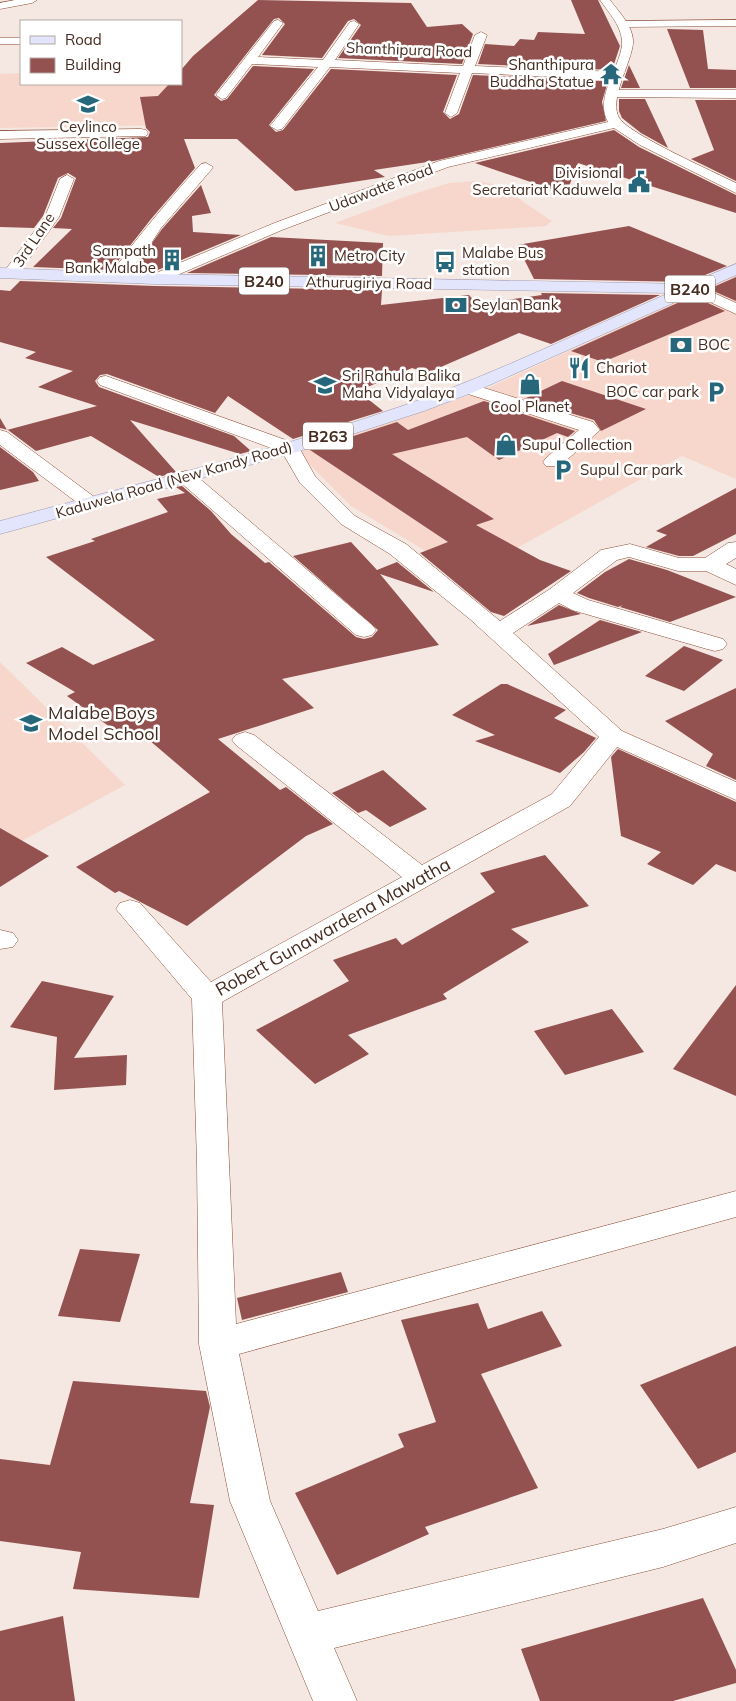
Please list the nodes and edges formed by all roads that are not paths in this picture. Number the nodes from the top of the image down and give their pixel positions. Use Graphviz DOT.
graph roads {
  1 [pos="31,0"];
  2 [pos="605,0"];
  3 [pos="0,6"];
  4 [pos="278,23"];
  5 [pos="354,24"];
  6 [pos="623,24"];
  7 [pos="736,24"];
  8 [pos="480,35"];
  9 [pos="0,41"];
  10 [pos="20,41"];
  11 [pos="248,60"];
  12 [pos="327,63"];
  13 [pos="468,68"];
  14 [pos="616,76"];
  15 [pos="612,94"];
  16 [pos="736,94"];
  17 [pos="222,95"];
  18 [pos="451,113"];
  19 [pos="616,124"];
  20 [pos="277,126"];
  21 [pos="141,133"];
  22 [pos="0,135"];
  23 [pos="206,166"];
  24 [pos="68,179"];
  25 [pos="736,189"];
  26 [pos="736,269"];
  27 [pos="6,273"];
  28 [pos="116,278"];
  29 [pos="155,279"];
  30 [pos="528,286"];
  31 [pos="692,288"];
  32 [pos="644,309"];
  33 [pos="736,309"];
  34 [pos="106,381"];
  35 [pos="468,388"];
  36 [pos="0,436"];
  37 [pos="290,448"];
  38 [pos="552,462"];
  39 [pos="186,477"];
  40 [pos="90,504"];
  41 [pos="0,528"];
  42 [pos="736,548"];
  43 [pos="710,565"];
  44 [pos="736,578"];
  45 [pos="558,594"];
  46 [pos="364,630"];
  47 [pos="497,633"];
  48 [pos="714,644"];
  49 [pos="613,736"];
  50 [pos="245,740"];
  51 [pos="736,792"];
  52 [pos="422,878"];
  53 [pos="130,909"];
  54 [pos="207,997"];
  55 [pos="736,1204"];
  56 [pos="218,1344"];
  57 [pos="736,1525"];
  58 [pos="308,1634"];
  59 [pos="335,1701"];
  1 -- 3 [label="street"];
  2 -- 6 [label="street"];
  4 -- 11 [label="street"];
  5 -- 12 [label="street"];
  6 -- 7 [label="street"];
  6 -- 14 [label="street"];
  8 -- 13 [label="street"];
  9 -- 10 [label="street"];
  11 -- 12 [label="street, Shanthipura Road"];
  11 -- 17 [label="street"];
  12 -- 13 [label="street, Shanthipura Road"];
  12 -- 20 [label="street"];
  13 -- 14 [label="street, Shanthipura Road"];
  13 -- 18 [label="street"];
  14 -- 15 [label="street"];
  15 -- 16 [label="street"];
  15 -- 19 [label="street"];
  19 -- 25 [label="street"];
  19 -- 29 [label="street, Udawatte Road"];
  21 -- 22 [label="street"];
  23 -- 28 [label="street"];
  24 -- 27 [label="street, 3rd Lane"];
  26 -- 31 [label="main road, Kaduwela Road (New Kandy Road) / B240"];
  27 -- 28 [label="main road, Athurugiriya Road / B240"];
  28 -- 29 [label="main road, Athurugiriya Road / B240"];
  29 -- 30 [label="main road, Athurugiriya Road / B240"];
  30 -- 31 [label="main road, Athurugiriya Road / B240"];
  30 -- 32 [label="main road, Athurugiriya Road / B240"];
  31 -- 32 [label="main road, Kaduwela Road (New Kandy Road) / B240"];
  31 -- 33 [label="street"];
  32 -- 35 [label="main road, Kaduwela Road (New Kandy Road) / B263"];
  34 -- 37 [label="street"];
  35 -- 37 [label="main road, Kaduwela Road (New Kandy Road) / B263"];
  35 -- 38 [label="street"];
  36 -- 40 [label="street"];
  37 -- 39 [label="main road, Kaduwela Road (New Kandy Road) / B263"];
  37 -- 47 [label="street"];
  39 -- 40 [label="main road, Kaduwela Road (New Kandy Road) / B263"];
  39 -- 46 [label="street"];
  40 -- 41 [label="main road, Kaduwela Road (New Kandy Road) / B263"];
  42 -- 43 [label="street"];
  43 -- 44 [label="street"];
  43 -- 45 [label="street"];
  45 -- 47 [label="street"];
  45 -- 48 [label="street"];
  47 -- 49 [label="street"];
  49 -- 51 [label="street"];
  49 -- 52 [label="street, Robert Gunawardena Mawatha"];
  50 -- 52 [label="street"];
  52 -- 54 [label="street, Robert Gunawardena Mawatha"];
  53 -- 54 [label="street"];
  54 -- 56 [label="street, Robert Gunawardena Mawatha"];
  55 -- 56 [label="street"];
  56 -- 58 [label="street, Robert Gunawardena Mawatha"];
  57 -- 58 [label="street"];
  58 -- 59 [label="street, Robert Gunawardena Mawatha"];
}
